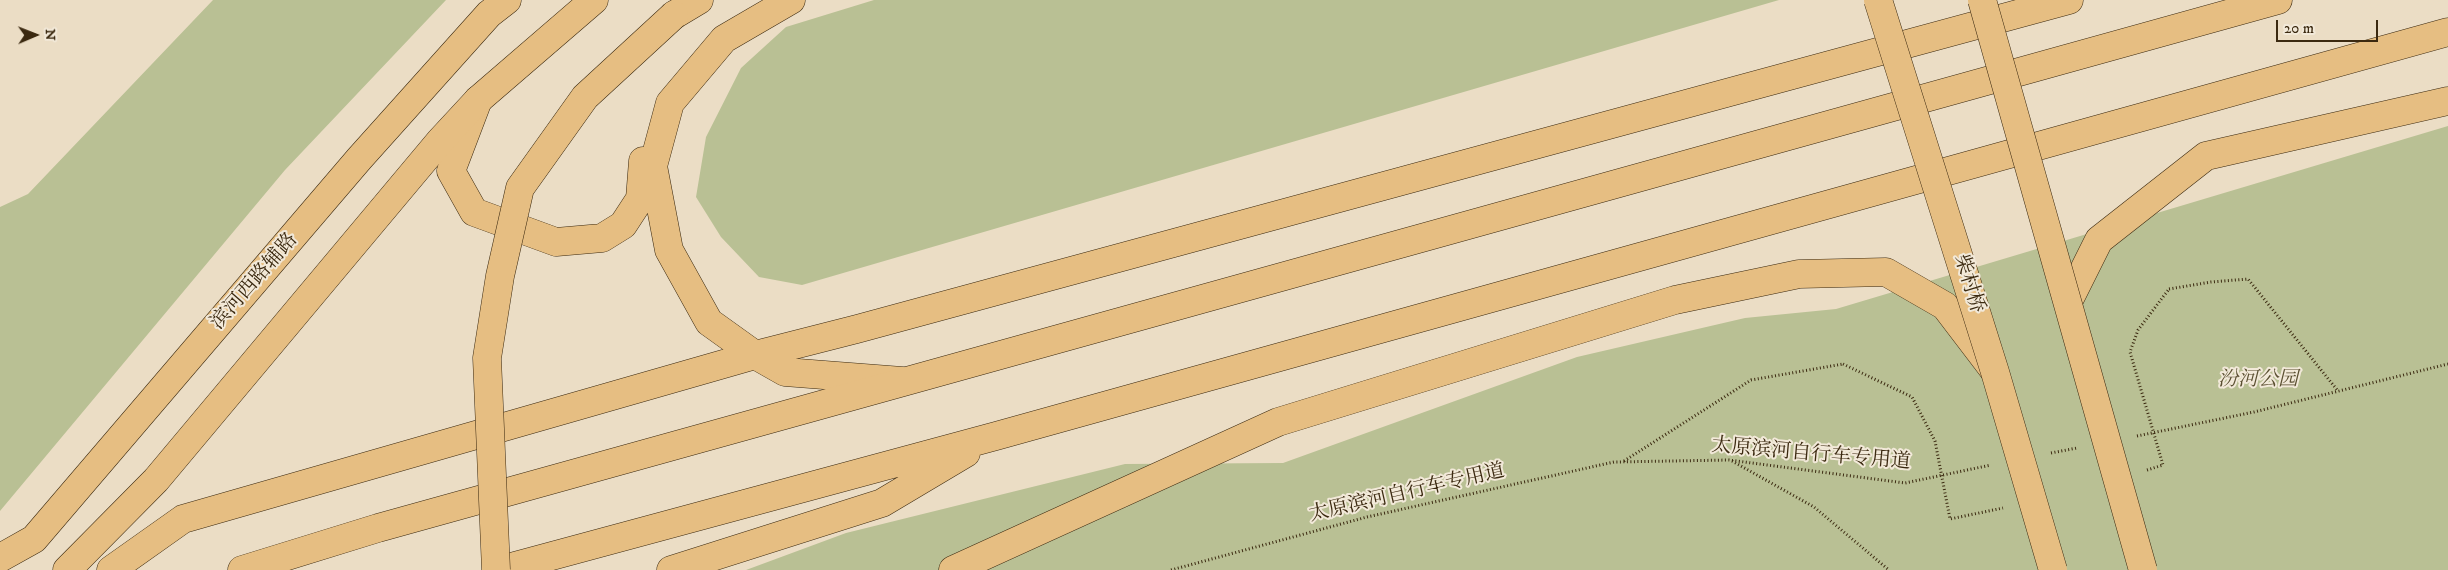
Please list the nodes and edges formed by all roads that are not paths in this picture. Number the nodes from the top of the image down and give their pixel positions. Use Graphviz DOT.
graph roads {
  1 [pos="507,0"];
  2 [pos="594,0"];
  3 [pos="700,0"];
  4 [pos="791,0"];
  5 [pos="1878,0"];
  6 [pos="1982,0"];
  7 [pos="2069,0"];
  8 [pos="2278,0"];
  9 [pos="2448,32"];
  10 [pos="478,100"];
  11 [pos="2448,101"];
  12 [pos="670,103"];
  13 [pos="2068,302"];
  14 [pos="755,354"];
  15 [pos="1995,372"];
  16 [pos="906,382"];
  17 [pos="996,436"];
  18 [pos="0,558"];
  19 [pos="67,570"];
  20 [pos="111,570"];
  21 [pos="242,570"];
  22 [pos="496,570"];
  23 [pos="500,570"];
  24 [pos="671,570"];
  25 [pos="953,570"];
  26 [pos="2053,570"];
  27 [pos="2143,570"];
  1 -- 18 [label="main road, 滨河西路辅路"];
  2 -- 10 [label="main road"];
  3 -- 22 [label="main road, bridge"];
  4 -- 12 [label="main road"];
  5 -- 15 [label="main road, 柴村桥, bridge"];
  6 -- 13 [label="main road, bridge"];
  7 -- 14 [label="main road"];
  8 -- 16 [label="main road"];
  9 -- 17 [label="main road"];
  10 -- 12 [label="main road"];
  10 -- 19 [label="main road"];
  11 -- 13 [label="main road"];
  12 -- 14 [label="main road"];
  13 -- 27 [label="main road, bridge"];
  14 -- 16 [label="main road"];
  14 -- 20 [label="main road"];
  15 -- 25 [label="main road"];
  15 -- 26 [label="main road, 柴村桥, bridge"];
  16 -- 21 [label="main road"];
  17 -- 23 [label="main road"];
  17 -- 24 [label="main road"];
}
